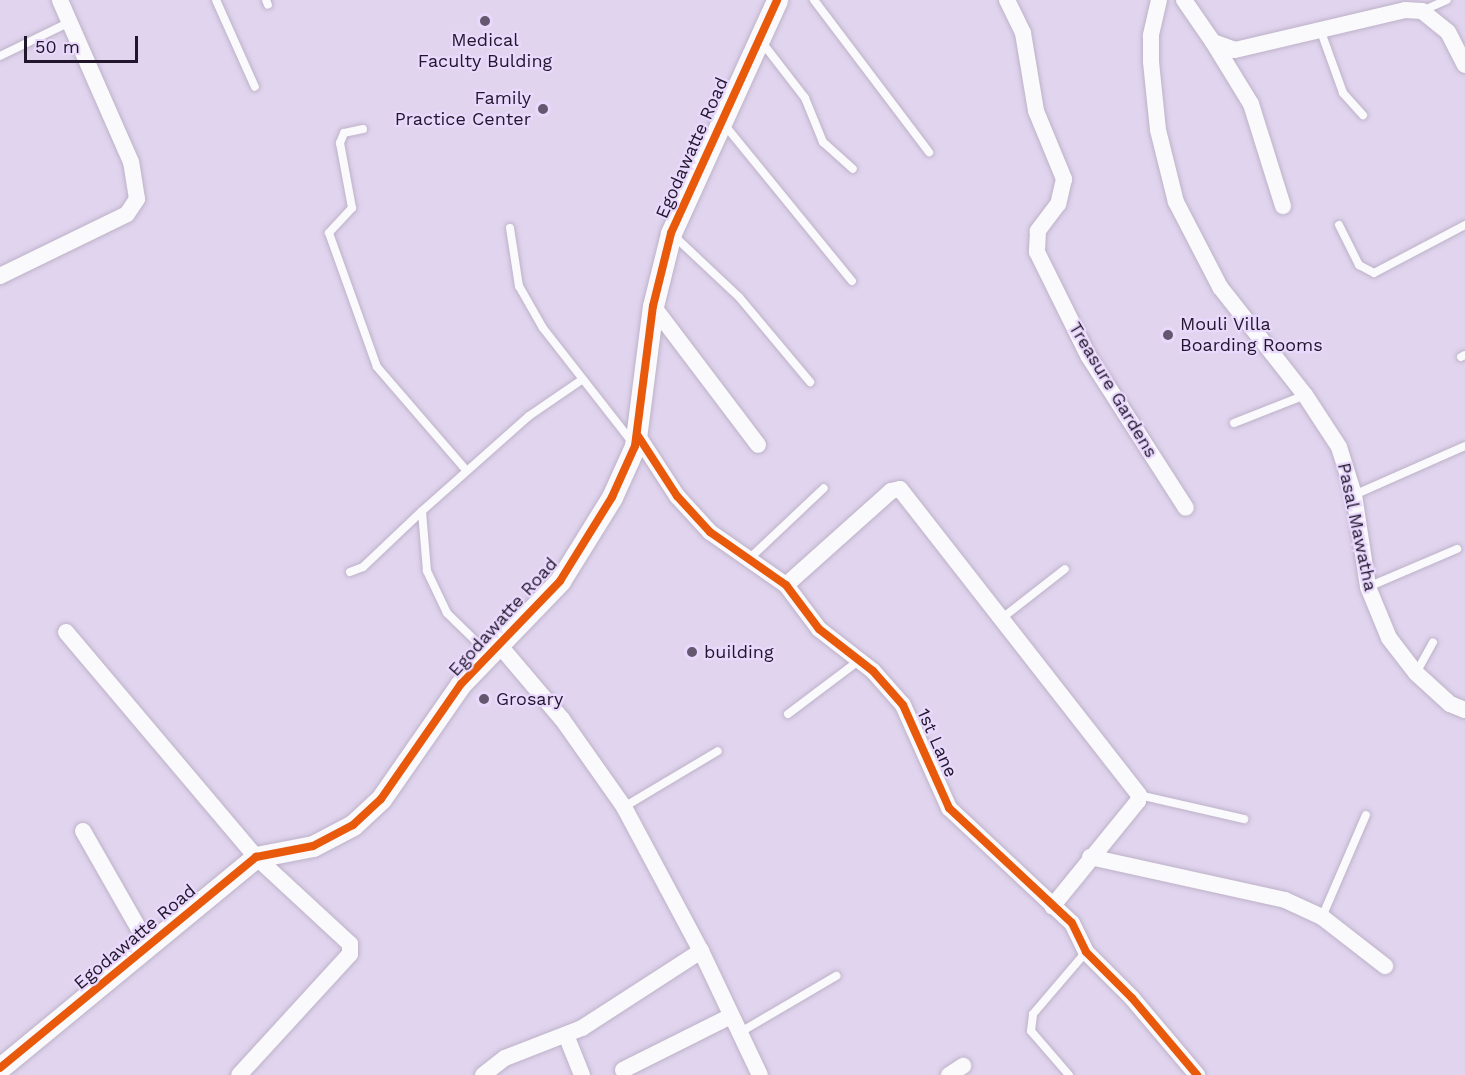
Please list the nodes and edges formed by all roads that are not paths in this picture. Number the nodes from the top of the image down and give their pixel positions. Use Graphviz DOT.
graph roads {
  1 [pos="60,0"];
  2 [pos="216,0"];
  3 [pos="777,0"];
  4 [pos="814,0"];
  5 [pos="1007,0"];
  6 [pos="1159,0"];
  7 [pos="1184,0"];
  8 [pos="1447,0"];
  9 [pos="1404,5"];
  10 [pos="1422,11"];
  11 [pos="71,22"];
  12 [pos="1320,29"];
  13 [pos="759,39"];
  14 [pos="1213,42"];
  15 [pos="0,56"];
  16 [pos="1465,65"];
  17 [pos="255,87"];
  18 [pos="1363,115"];
  19 [pos="721,120"];
  20 [pos="363,129"];
  21 [pos="929,152"];
  22 [pos="853,170"];
  23 [pos="1283,206"];
  24 [pos="1339,225"];
  25 [pos="1465,225"];
  26 [pos="510,228"];
  27 [pos="671,233"];
  28 [pos="0,276"];
  29 [pos="852,281"];
  30 [pos="653,306"];
  31 [pos="583,379"];
  32 [pos="810,382"];
  33 [pos="1305,395"];
  34 [pos="1234,423"];
  35 [pos="637,441"];
  36 [pos="758,446"];
  37 [pos="1465,446"];
  38 [pos="466,470"];
  39 [pos="824,488"];
  40 [pos="1354,495"];
  41 [pos="1186,508"];
  42 [pos="422,511"];
  43 [pos="1457,549"];
  44 [pos="751,558"];
  45 [pos="1065,569"];
  46 [pos="350,572"];
  47 [pos="786,585"];
  48 [pos="1368,587"];
  49 [pos="1001,619"];
  50 [pos="66,632"];
  51 [pos="1434,642"];
  52 [pos="495,651"];
  53 [pos="857,662"];
  54 [pos="1416,673"];
  55 [pos="1465,710"];
  56 [pos="788,714"];
  57 [pos="718,751"];
  58 [pos="1139,795"];
  59 [pos="624,807"];
  60 [pos="1366,815"];
  61 [pos="1244,819"];
  62 [pos="83,831"];
  63 [pos="256,856"];
  64 [pos="1090,857"];
  65 [pos="1052,907"];
  66 [pos="1322,917"];
  67 [pos="148,945"];
  68 [pos="701,951"];
  69 [pos="1086,952"];
  70 [pos="1385,966"];
  71 [pos="836,975"];
  72 [pos="731,1016"];
  73 [pos="739,1033"];
  74 [pos="566,1035"];
  75 [pos="0,1068"];
  76 [pos="623,1070"];
  77 [pos="239,1075"];
  78 [pos="483,1075"];
  79 [pos="582,1075"];
  80 [pos="760,1075"];
  81 [pos="1069,1075"];
  82 [pos="1197,1075"];
  1 -- 11 [label="street"];
  2 -- 17 [label="lane"];
  3 -- 13 [label="street, Egodawatte Road"];
  4 -- 21 [label="lane"];
  5 -- 41 [label="street, Treasure Gardens"];
  6 -- 33 [label="street, Pasal Mawatha"];
  7 -- 14 [label="street"];
  8 -- 10 [label="lane"];
  9 -- 10 [label="street"];
  9 -- 12 [label="street"];
  10 -- 16 [label="street"];
  11 -- 15 [label="lane"];
  11 -- 28 [label="street"];
  12 -- 14 [label="street"];
  12 -- 18 [label="lane"];
  13 -- 19 [label="street, Egodawatte Road"];
  13 -- 22 [label="lane"];
  14 -- 23 [label="street"];
  19 -- 27 [label="street, Egodawatte Road"];
  19 -- 29 [label="lane"];
  20 -- 38 [label="lane"];
  24 -- 25 [label="lane"];
  26 -- 31 [label="lane"];
  27 -- 30 [label="street, Egodawatte Road"];
  27 -- 32 [label="lane"];
  30 -- 35 [label="street, Egodawatte Road"];
  30 -- 36 [label="street"];
  31 -- 35 [label="lane"];
  31 -- 38 [label="lane"];
  33 -- 34 [label="lane"];
  33 -- 40 [label="street, Pasal Mawatha"];
  35 -- 44 [label="street, 1st Lane"];
  35 -- 52 [label="street, Egodawatte Road"];
  37 -- 40 [label="lane"];
  38 -- 42 [label="lane"];
  39 -- 44 [label="lane"];
  40 -- 48 [label="street, Pasal Mawatha"];
  42 -- 46 [label="lane"];
  42 -- 52 [label="lane"];
  43 -- 48 [label="lane"];
  44 -- 47 [label="street, 1st Lane"];
  45 -- 49 [label="lane"];
  47 -- 49 [label="street"];
  47 -- 53 [label="street, 1st Lane"];
  48 -- 54 [label="street, Pasal Mawatha"];
  49 -- 58 [label="street"];
  50 -- 63 [label="street"];
  51 -- 54 [label="lane"];
  52 -- 59 [label="street"];
  52 -- 63 [label="street, Egodawatte Road"];
  53 -- 56 [label="lane"];
  53 -- 65 [label="street, 1st Lane"];
  54 -- 55 [label="street, Pasal Mawatha"];
  57 -- 59 [label="lane"];
  58 -- 61 [label="lane"];
  58 -- 64 [label="street"];
  59 -- 68 [label="street"];
  60 -- 66 [label="lane"];
  62 -- 67 [label="street"];
  63 -- 67 [label="street, Egodawatte Road"];
  63 -- 77 [label="street"];
  64 -- 65 [label="street"];
  64 -- 66 [label="street"];
  65 -- 69 [label="street, 1st Lane"];
  66 -- 70 [label="street"];
  67 -- 75 [label="street, Egodawatte Road"];
  68 -- 72 [label="street"];
  68 -- 74 [label="street"];
  69 -- 81 [label="lane"];
  69 -- 82 [label="street, 1st Lane"];
  71 -- 73 [label="lane"];
  72 -- 73 [label="street"];
  72 -- 76 [label="street"];
  73 -- 80 [label="street"];
  74 -- 78 [label="street"];
  74 -- 79 [label="street"];
}
